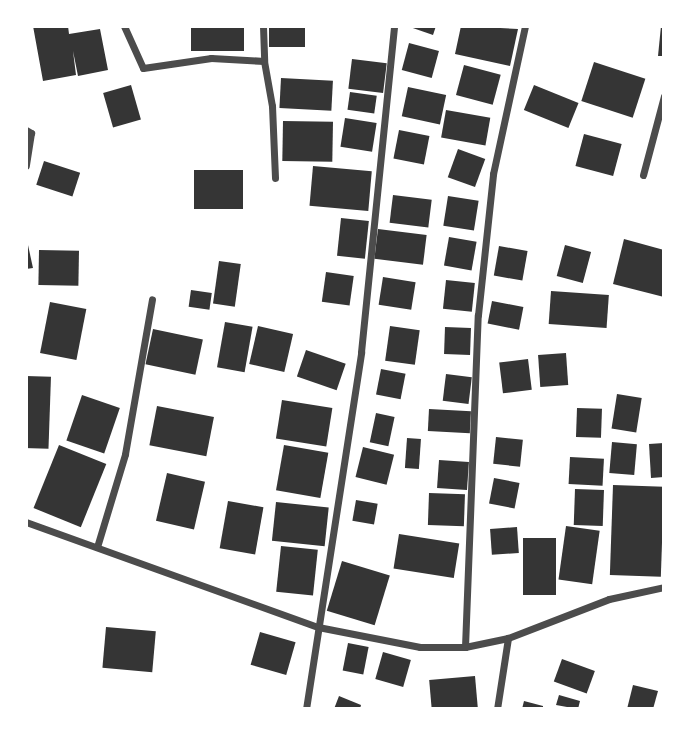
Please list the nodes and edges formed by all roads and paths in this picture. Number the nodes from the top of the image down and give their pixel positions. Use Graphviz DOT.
graph roads {
  1 [pos="124,26"];
  2 [pos="263,26"];
  3 [pos="394,26"];
  4 [pos="525,26"];
  5 [pos="264,61"];
  6 [pos="664,96"];
  7 [pos="26,130"];
  8 [pos="26,166"];
  9 [pos="643,175"];
  10 [pos="275,177"];
  11 [pos="152,299"];
  12 [pos="26,522"];
  13 [pos="97,547"];
  14 [pos="664,587"];
  15 [pos="318,626"];
  16 [pos="508,638"];
  17 [pos="465,647"];
  18 [pos="306,709"];
  19 [pos="497,709"];
  1 -- 5 [label="street"];
  2 -- 5 [label="street"];
  3 -- 15 [label="street"];
  4 -- 17 [label="street"];
  5 -- 10 [label="street"];
  6 -- 9 [label="street"];
  7 -- 8 [label="street"];
  11 -- 13 [label="street"];
  12 -- 13 [label="street"];
  13 -- 15 [label="street"];
  14 -- 16 [label="street"];
  15 -- 17 [label="street"];
  15 -- 18 [label="street"];
  16 -- 17 [label="street"];
  16 -- 19 [label="street"];
}
